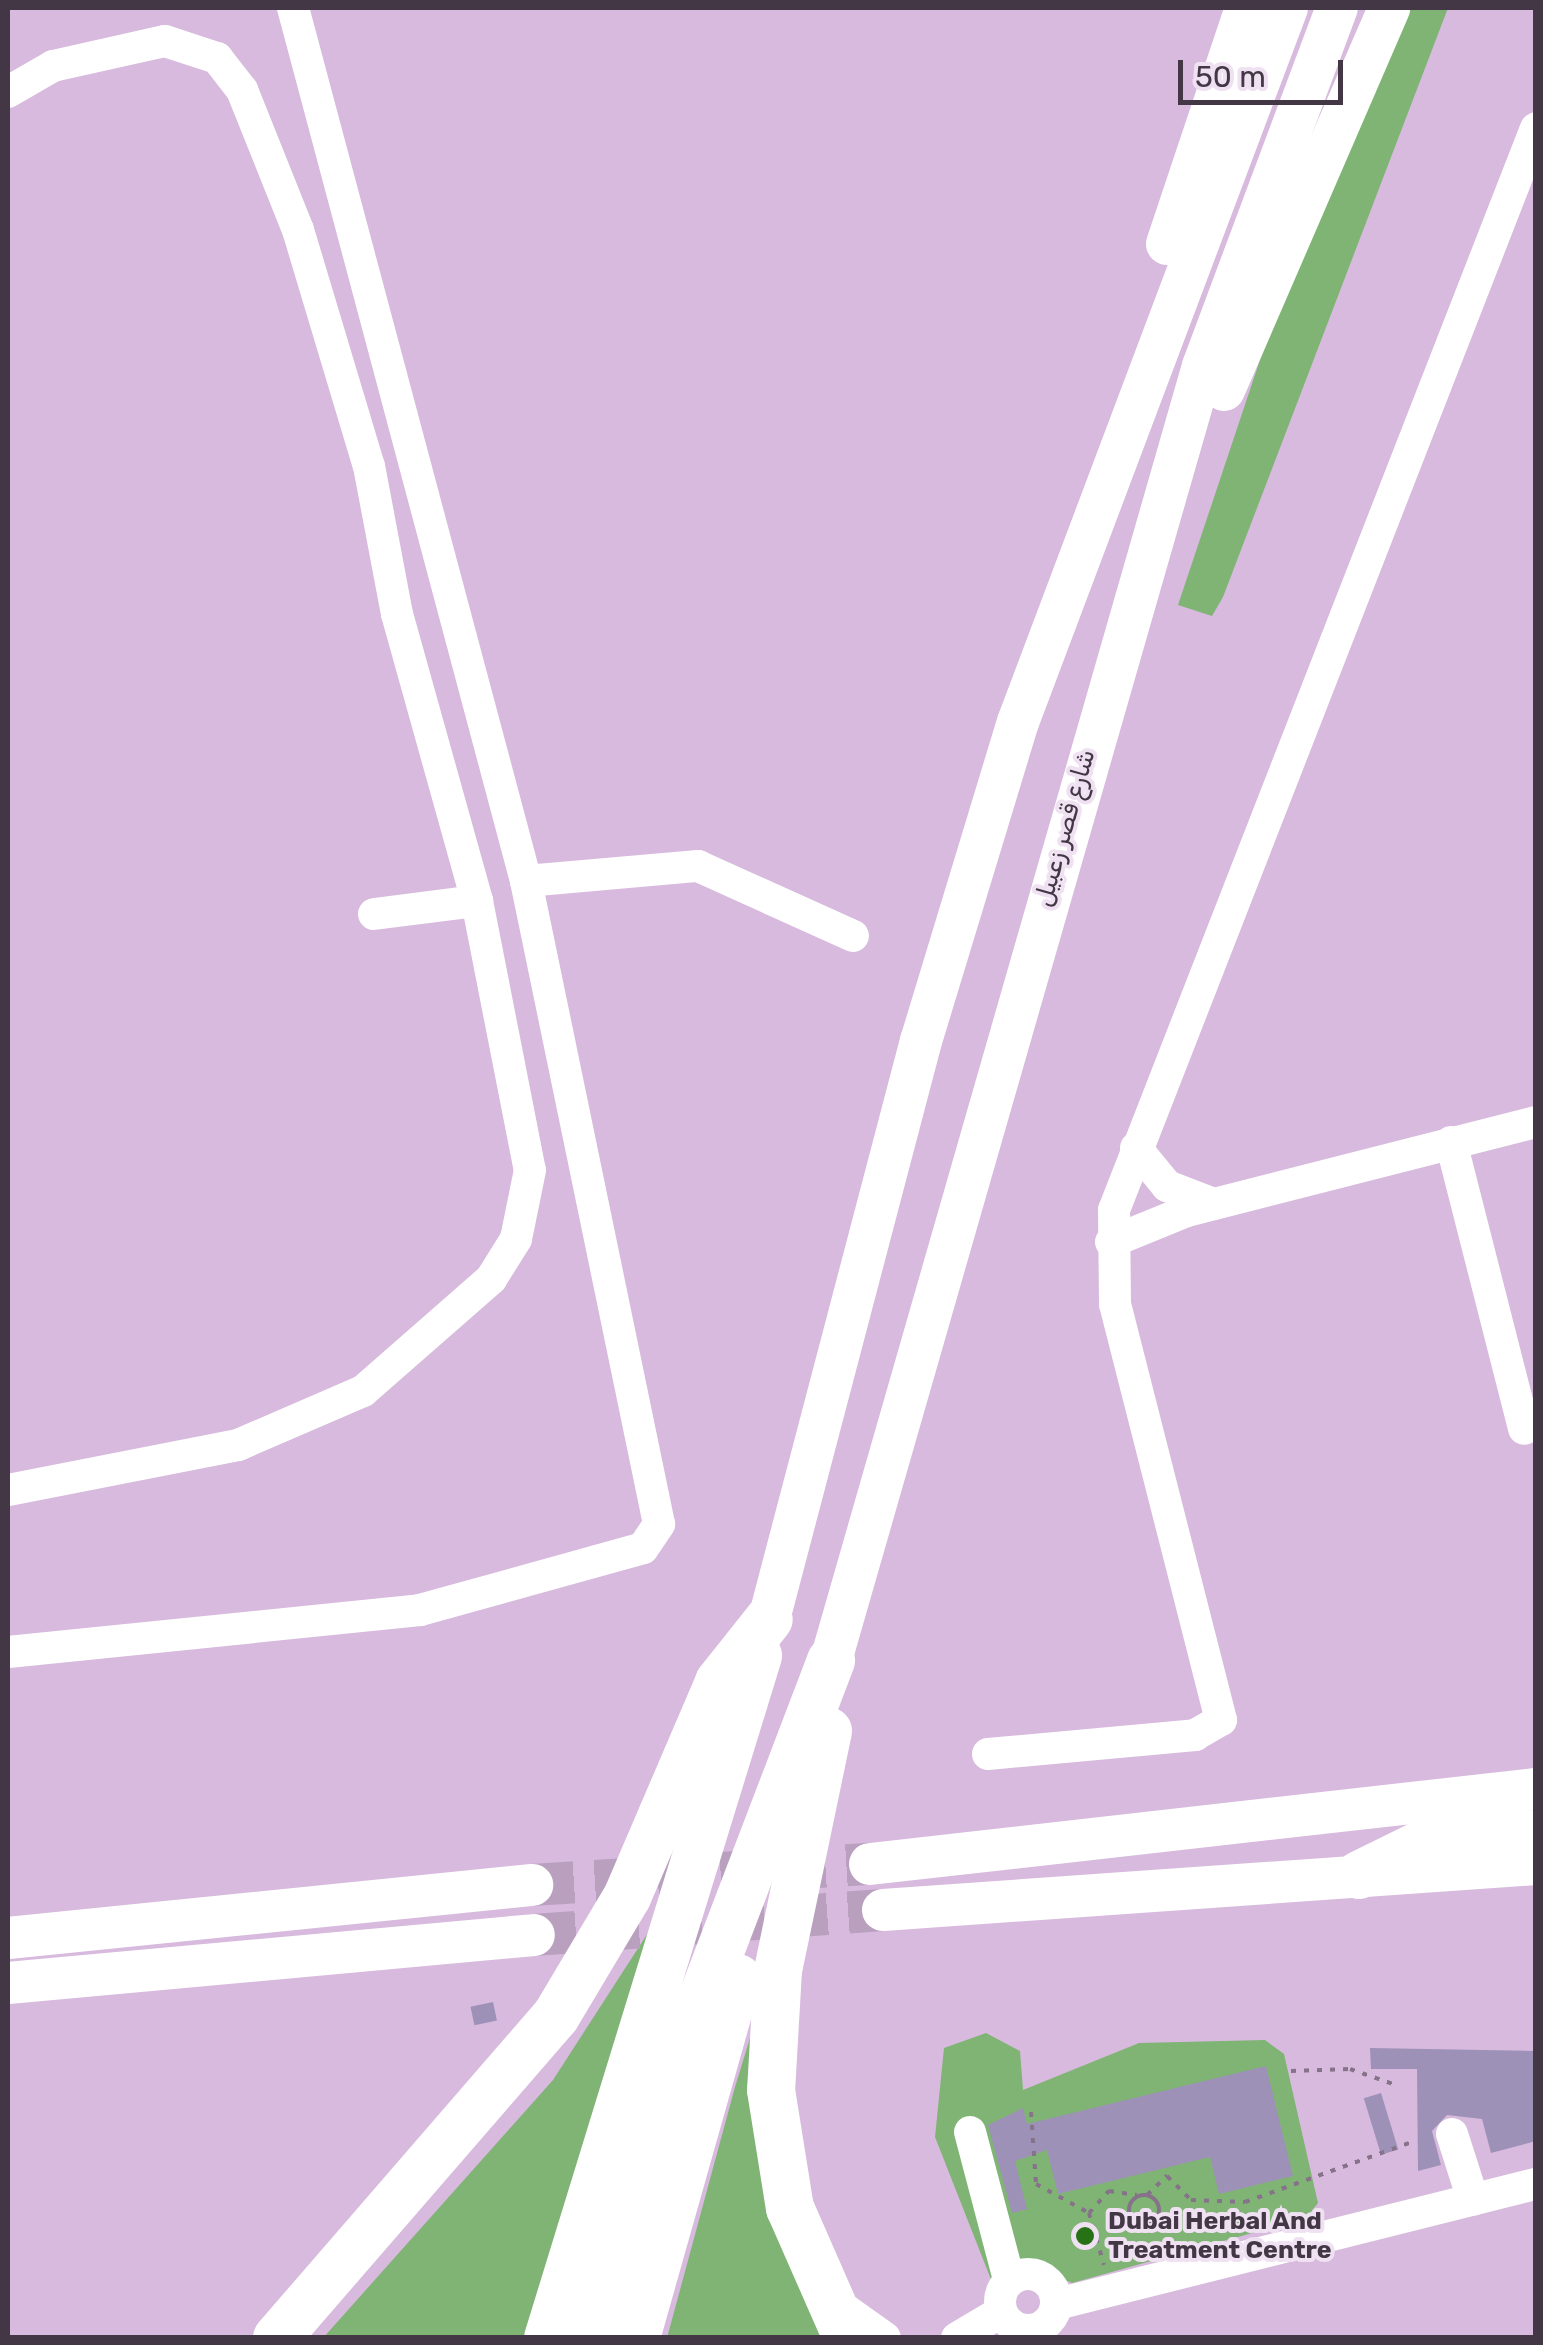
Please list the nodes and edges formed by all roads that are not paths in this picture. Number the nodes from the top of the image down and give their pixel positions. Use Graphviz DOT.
graph roads {
  1 [pos="293,8"];
  2 [pos="1246,8"];
  3 [pos="1288,8"];
  4 [pos="1337,8"];
  5 [pos="1389,8"];
  6 [pos="8,92"];
  7 [pos="1536,128"];
  8 [pos="1116,451"];
  9 [pos="1178,462"];
  10 [pos="526,882"];
  11 [pos="477,900"];
  12 [pos="374,914"];
  13 [pos="853,936"];
  14 [pos="1536,1122"];
  15 [pos="1451,1142"];
  16 [pos="1136,1148"];
  17 [pos="1214,1204"];
  18 [pos="1111,1242"];
  19 [pos="1524,1429"];
  20 [pos="8,1490"];
  21 [pos="769,1619"];
  22 [pos="8,1652"];
  23 [pos="832,1660"];
  24 [pos="988,1754"];
  25 [pos="1536,1789"];
  26 [pos="778,1804"];
  27 [pos="1536,1834"];
  28 [pos="870,1864"];
  29 [pos="1536,1864"];
  30 [pos="1359,1875"];
  31 [pos="532,1885"];
  32 [pos="884,1910"];
  33 [pos="534,1934"];
  34 [pos="8,1938"];
  35 [pos="8,1983"];
  36 [pos="970,2132"];
  37 [pos="1452,2134"];
  38 [pos="1536,2184"];
  39 [pos="1473,2200"];
  40 [pos="811,2265"];
  41 [pos="1057,2304"];
  42 [pos="984,2319"];
  43 [pos="277,2338"];
  44 [pos="548,2338"];
  45 [pos="597,2338"];
  46 [pos="636,2338"];
  47 [pos="847,2338"];
  48 [pos="885,2338"];
  1 -- 10 [label="street"];
  2 -- 8 [label="main road"];
  3 -- 8 [label="main road"];
  4 -- 9 [label="main road, شارع قصر زعبيل"];
  5 -- 9 [label="main road"];
  6 -- 11 [label="street"];
  7 -- 16 [label="street"];
  8 -- 21 [label="main road"];
  9 -- 23 [label="main road, شارع قصر زعبيل"];
  10 -- 13 [label="street"];
  10 -- 22 [label="street"];
  11 -- 12 [label="street"];
  11 -- 20 [label="street"];
  14 -- 15 [label="street"];
  15 -- 17 [label="street"];
  15 -- 19 [label="street"];
  16 -- 17 [label="street"];
  16 -- 18 [label="street"];
  17 -- 18 [label="street"];
  18 -- 24 [label="street"];
  21 -- 43 [label="highway"];
  21 -- 44 [label="highway"];
  23 -- 26 [label="highway"];
  23 -- 40 [label="highway"];
  25 -- 28 [label="main road"];
  26 -- 45 [label="highway"];
  26 -- 46 [label="highway"];
  27 -- 30 [label="highway"];
  29 -- 30 [label="main road"];
  30 -- 32 [label="main road"];
  31 -- 34 [label="main road"];
  33 -- 35 [label="main road"];
  36 -- 42 [label="street"];
  37 -- 39 [label="street"];
  38 -- 39 [label="street"];
  39 -- 41 [label="street"];
  40 -- 47 [label="highway"];
  40 -- 48 [label="street"];
  41 -- 42 [label="street"];
  41 -- 42 [label="street"];
}
